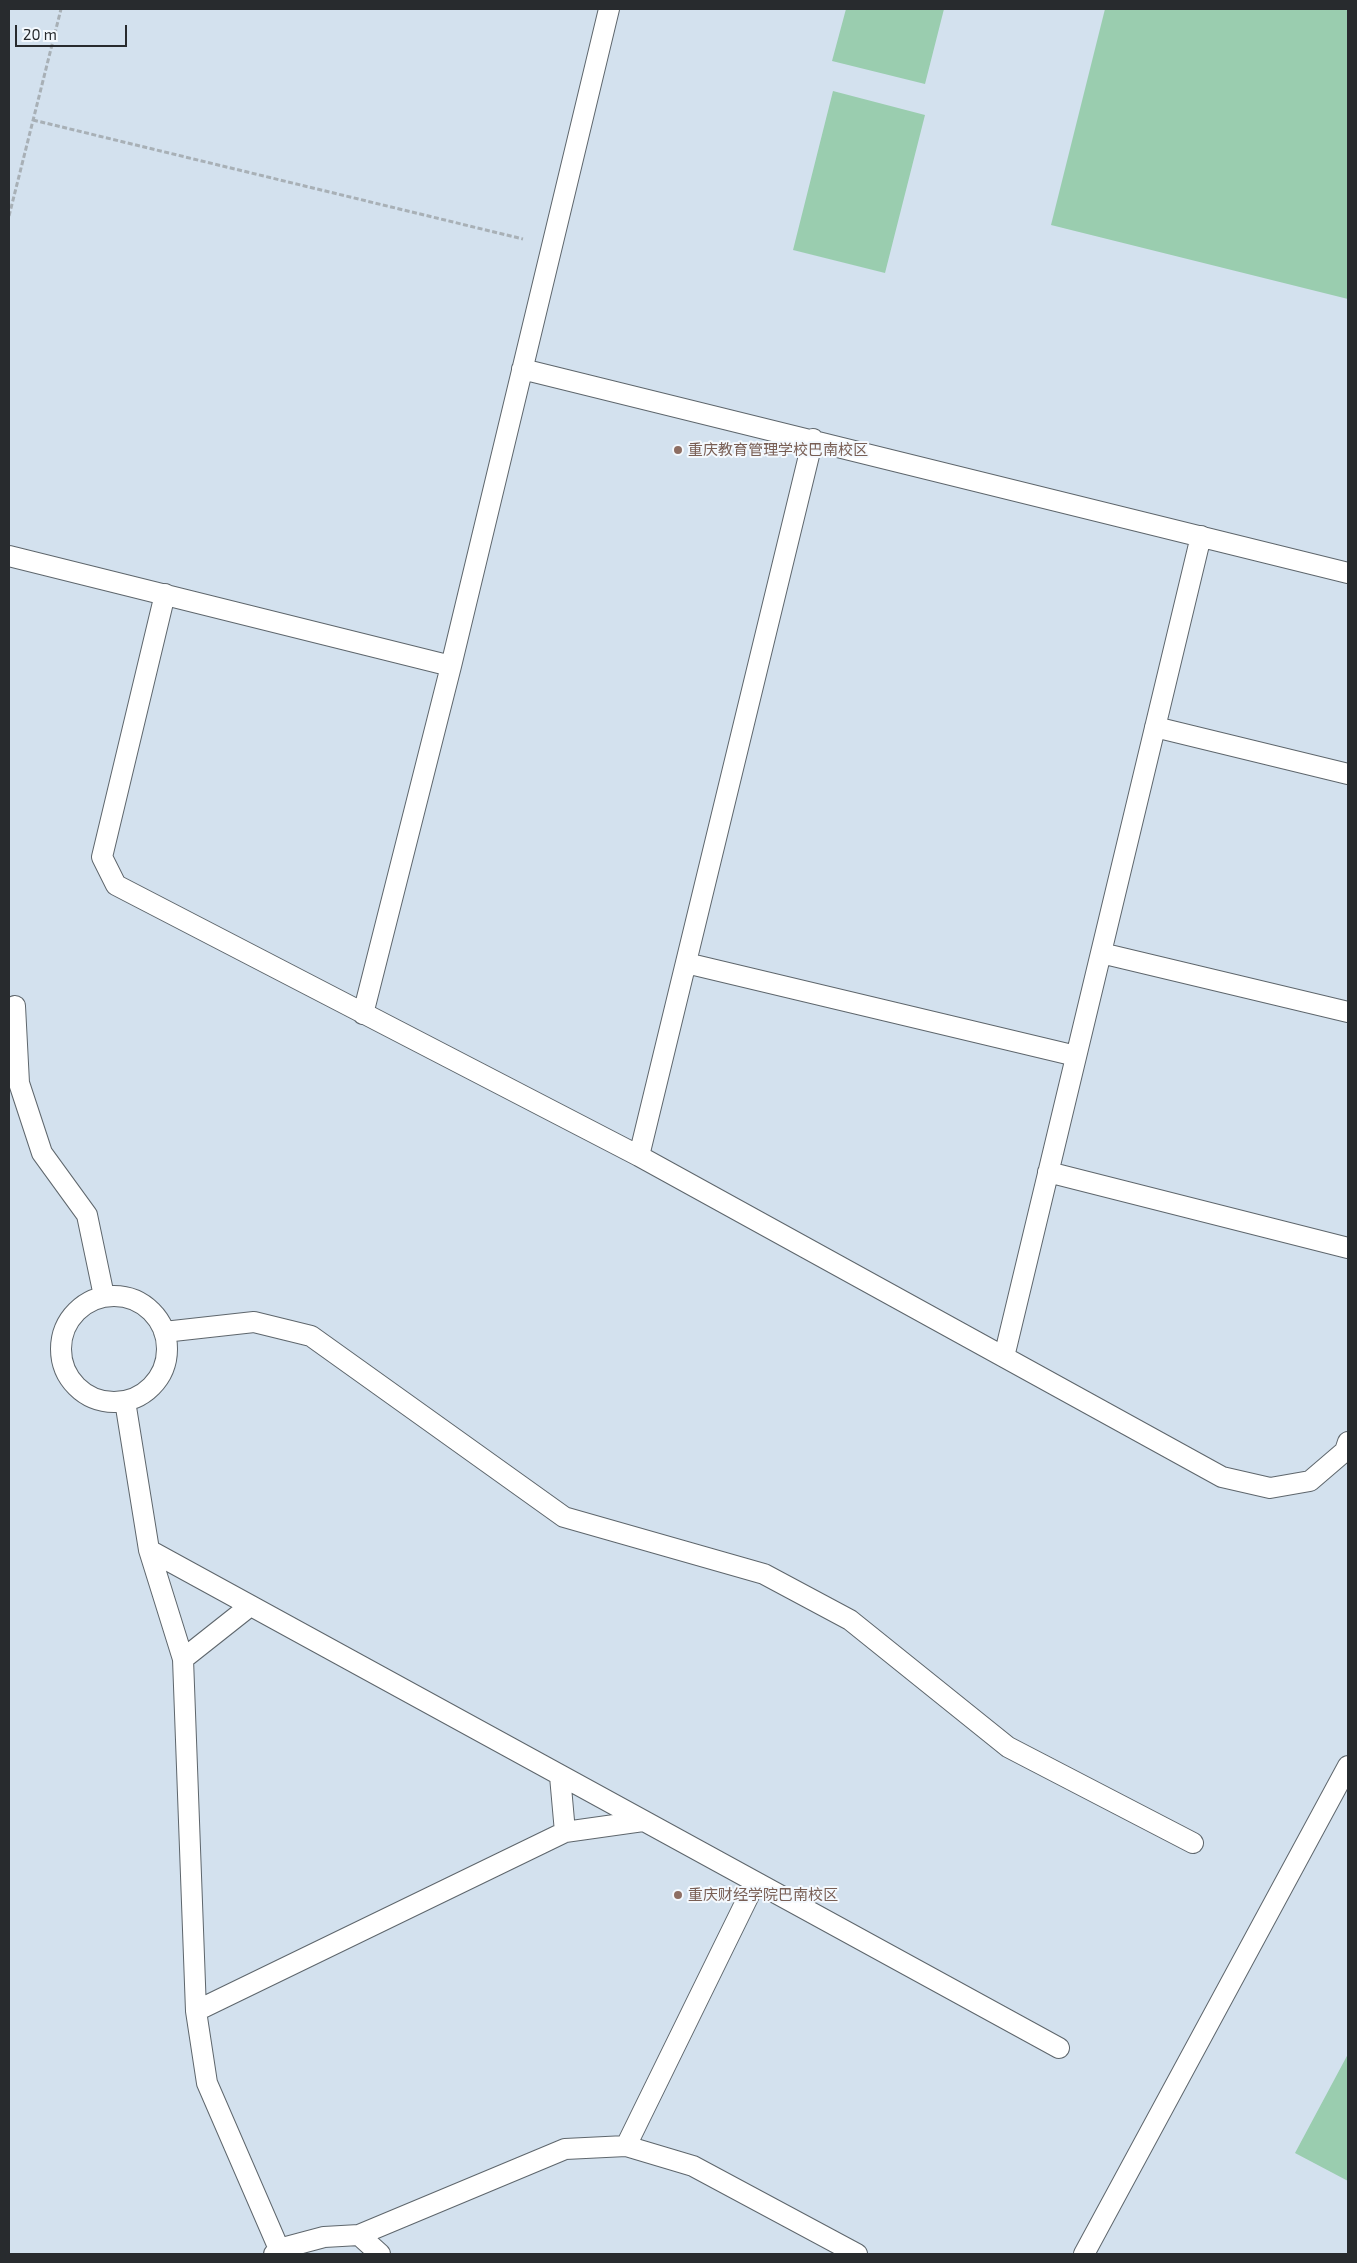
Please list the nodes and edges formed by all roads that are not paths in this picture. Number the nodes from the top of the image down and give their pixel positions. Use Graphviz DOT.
graph roads {
  1 [pos="609,9"];
  2 [pos="522,369"];
  3 [pos="813,440"];
  4 [pos="1201,536"];
  5 [pos="9,556"];
  6 [pos="1348,573"];
  7 [pos="164,594"];
  8 [pos="451,666"];
  9 [pos="1155,727"];
  10 [pos="1348,774"];
  11 [pos="1101,953"];
  12 [pos="686,963"];
  13 [pos="15,1006"];
  14 [pos="1348,1012"];
  15 [pos="363,1014"];
  16 [pos="1076,1056"];
  17 [pos="639,1156"];
  18 [pos="1048,1172"];
  19 [pos="1348,1248"];
  20 [pos="104,1296"];
  21 [pos="164,1332"];
  22 [pos="1004,1357"];
  23 [pos="125,1400"];
  24 [pos="1348,1442"];
  25 [pos="149,1550"];
  26 [pos="250,1606"];
  27 [pos="183,1659"];
  28 [pos="1348,1766"];
  29 [pos="560,1776"];
  30 [pos="643,1821"];
  31 [pos="565,1832"];
  32 [pos="1193,1842"];
  33 [pos="755,1883"];
  34 [pos="196,2011"];
  35 [pos="1059,2048"];
  36 [pos="626,2146"];
  37 [pos="359,2235"];
  38 [pos="277,2252"];
  39 [pos="380,2254"];
  40 [pos="857,2254"];
  41 [pos="1084,2254"];
  1 -- 2 [label="lane"];
  2 -- 3 [label="lane"];
  2 -- 8 [label="lane"];
  3 -- 4 [label="lane"];
  3 -- 12 [label="lane"];
  4 -- 6 [label="lane"];
  4 -- 9 [label="lane"];
  5 -- 7 [label="lane"];
  7 -- 8 [label="lane"];
  7 -- 15 [label="lane"];
  8 -- 15 [label="lane"];
  9 -- 10 [label="lane"];
  9 -- 11 [label="lane"];
  11 -- 14 [label="lane"];
  11 -- 16 [label="lane"];
  12 -- 16 [label="lane"];
  12 -- 17 [label="lane"];
  13 -- 20 [label="lane"];
  15 -- 17 [label="lane"];
  16 -- 18 [label="lane"];
  17 -- 22 [label="lane"];
  18 -- 19 [label="lane"];
  18 -- 22 [label="lane"];
  20 -- 21 [label="lane"];
  20 -- 23 [label="lane"];
  21 -- 23 [label="lane"];
  21 -- 32 [label="lane"];
  22 -- 24 [label="lane"];
  23 -- 25 [label="lane"];
  25 -- 26 [label="lane"];
  25 -- 27 [label="lane"];
  26 -- 27 [label="lane"];
  26 -- 29 [label="lane"];
  27 -- 34 [label="lane"];
  28 -- 41 [label="lane"];
  29 -- 30 [label="lane"];
  29 -- 31 [label="lane"];
  30 -- 31 [label="lane"];
  30 -- 33 [label="lane"];
  31 -- 34 [label="lane"];
  33 -- 35 [label="lane"];
  33 -- 36 [label="lane"];
  34 -- 38 [label="lane"];
  36 -- 37 [label="lane"];
  36 -- 40 [label="lane"];
  37 -- 38 [label="lane"];
  37 -- 39 [label="lane"];
}
